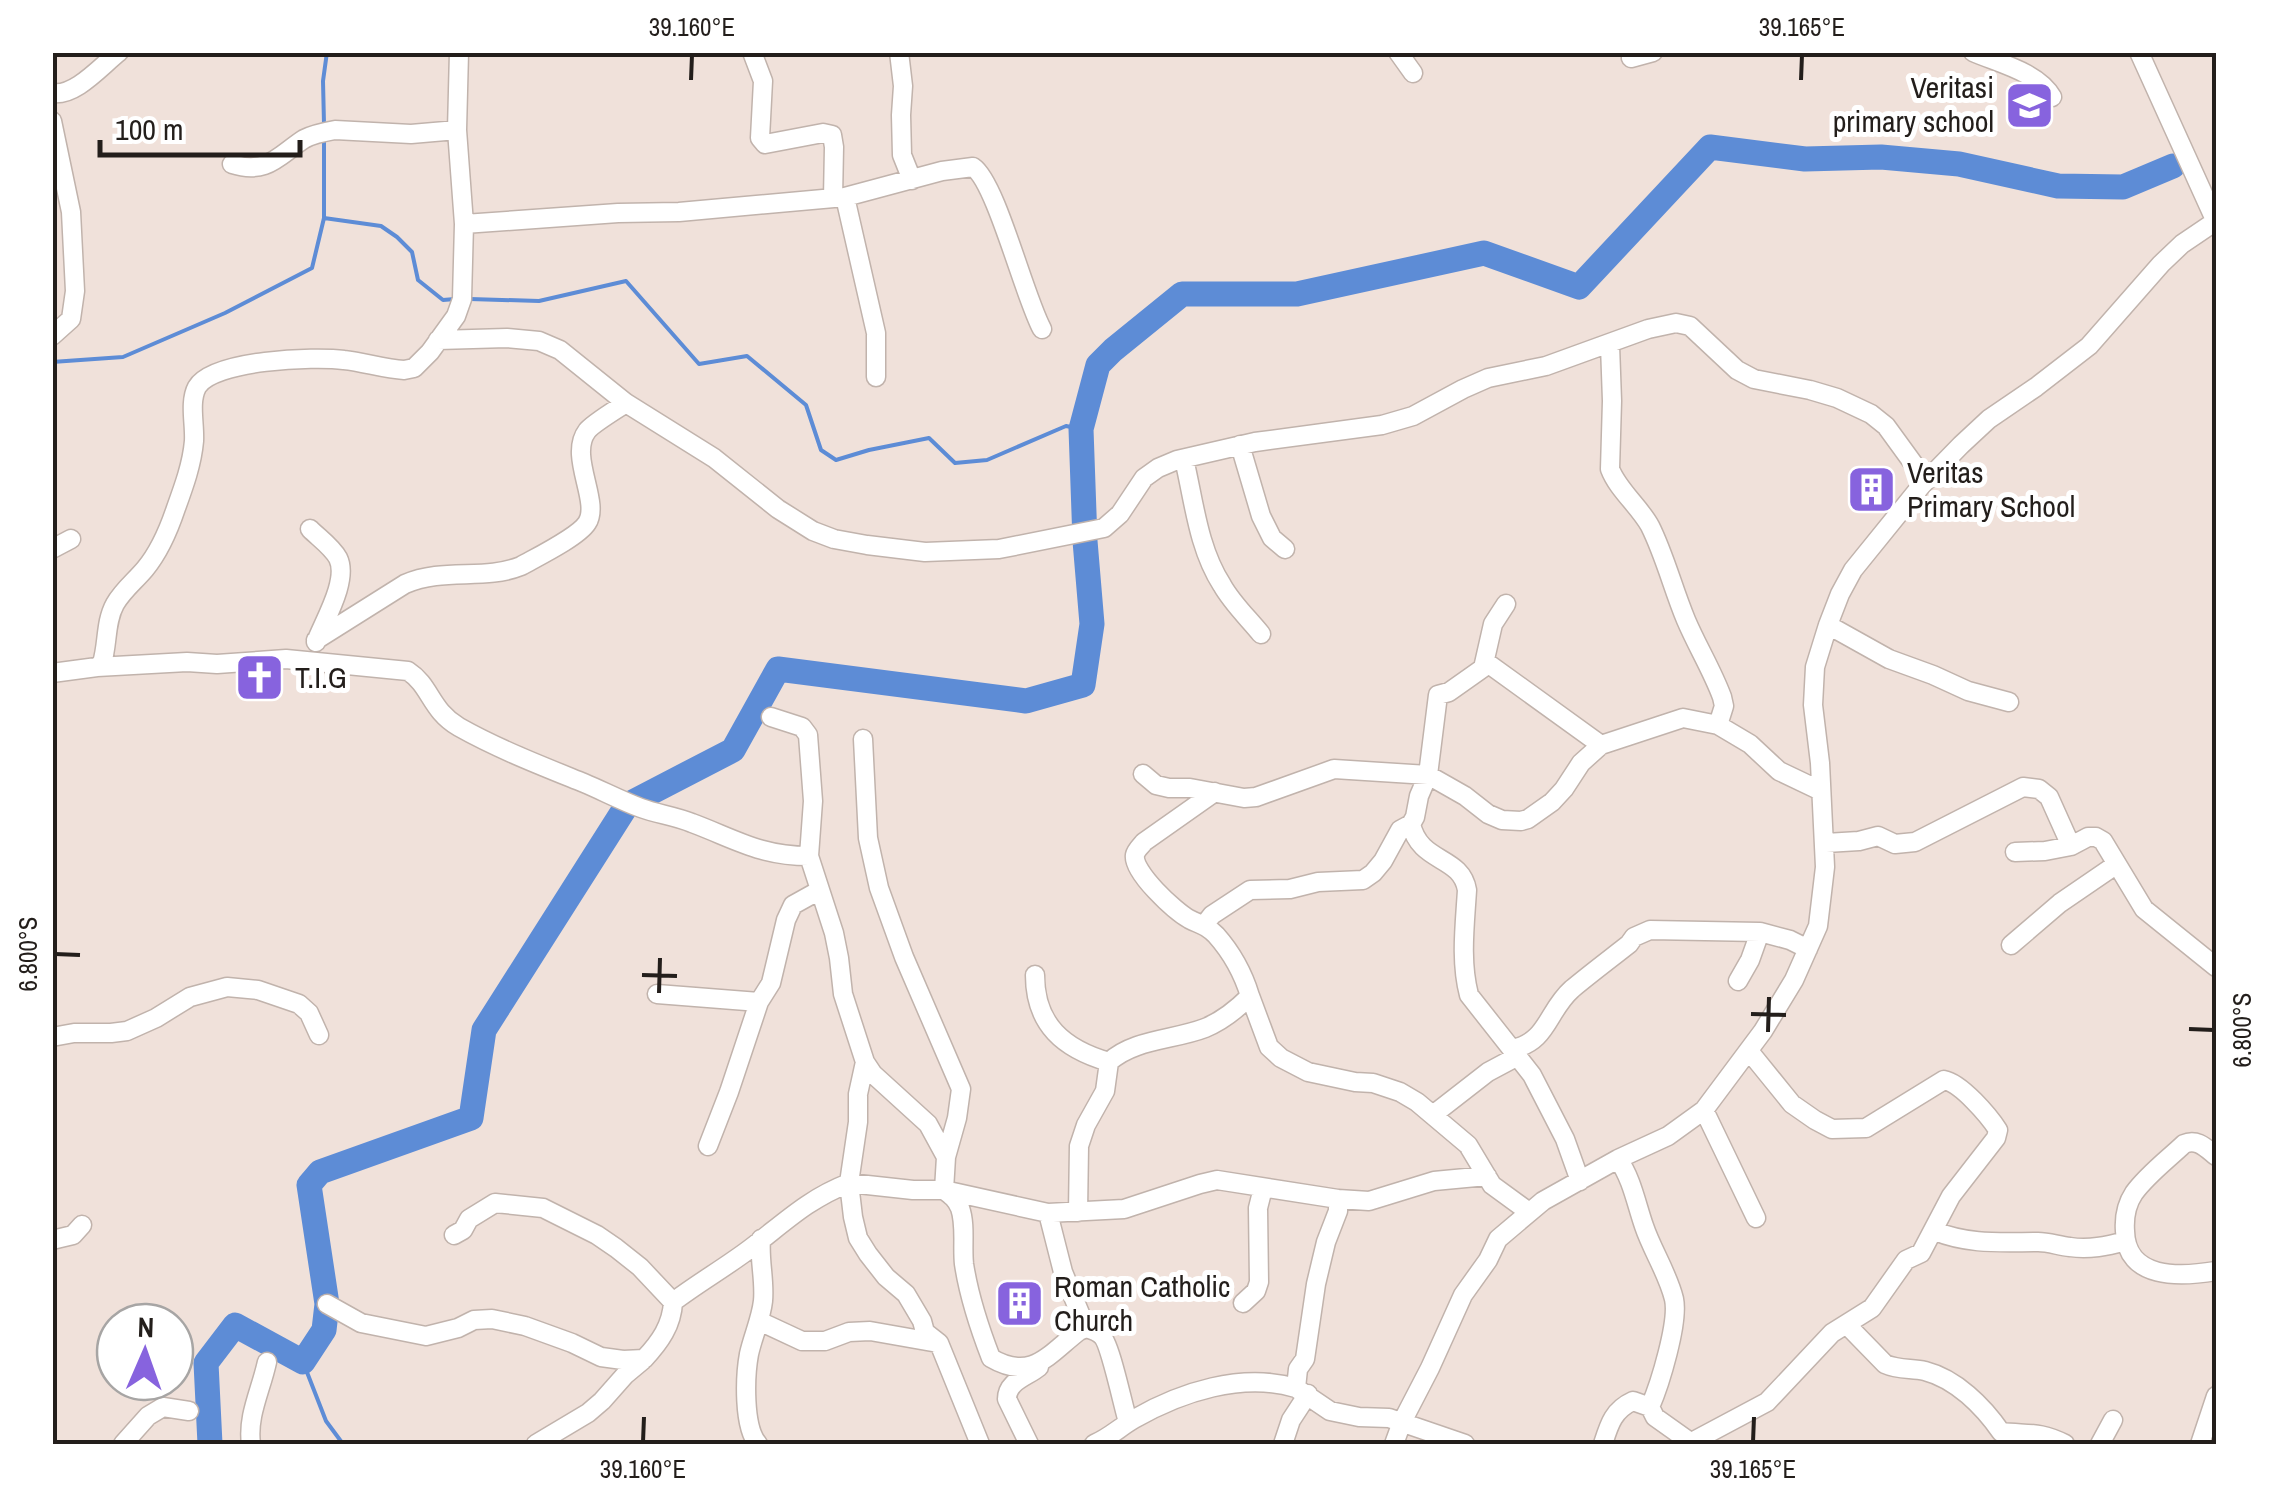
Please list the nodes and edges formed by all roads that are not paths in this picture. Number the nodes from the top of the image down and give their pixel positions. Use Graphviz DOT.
graph roads {
  1 [pos="119,52"];
  2 [pos="459,52"];
  3 [pos="752,52"];
  4 [pos="899,52"];
  5 [pos="1398,52"];
  6 [pos="1652,52"];
  7 [pos="2139,52"];
  8 [pos="1977,54"];
  9 [pos="1631,58"];
  10 [pos="1413,73"];
  11 [pos="2052,97"];
  12 [pos="54,99"];
  13 [pos="52,121"];
  14 [pos="457,130"];
  15 [pos="232,164"];
  16 [pos="912,180"];
  17 [pos="839,197"];
  18 [pos="2216,222"];
  19 [pos="464,224"];
  20 [pos="1042,329"];
  21 [pos="52,336"];
  22 [pos="438,340"];
  23 [pos="1610,345"];
  24 [pos="876,376"];
  25 [pos="626,403"];
  26 [pos="1240,445"];
  27 [pos="1184,459"];
  28 [pos="1926,480"];
  29 [pos="310,529"];
  30 [pos="71,540"];
  31 [pos="52,549"];
  32 [pos="1285,549"];
  33 [pos="1506,604"];
  34 [pos="1828,624"];
  35 [pos="1261,634"];
  36 [pos="316,640"];
  37 [pos="308,660"];
  38 [pos="1486,662"];
  39 [pos="97,667"];
  40 [pos="52,673"];
  41 [pos="2009,702"];
  42 [pos="771,716"];
  43 [pos="1718,725"];
  44 [pos="863,739"];
  45 [pos="1601,745"];
  46 [pos="1143,774"];
  47 [pos="1428,774"];
  48 [pos="1821,791"];
  49 [pos="1215,792"];
  50 [pos="1411,824"];
  51 [pos="1826,842"];
  52 [pos="2071,846"];
  53 [pos="2016,852"];
  54 [pos="808,856"];
  55 [pos="2117,864"];
  56 [pos="820,890"];
  57 [pos="1205,924"];
  58 [pos="1760,932"];
  59 [pos="2011,945"];
  60 [pos="1808,949"];
  61 [pos="2216,967"];
  62 [pos="1035,975"];
  63 [pos="1738,981"];
  64 [pos="656,994"];
  65 [pos="1250,996"];
  66 [pos="759,1002"];
  67 [pos="319,1035"];
  68 [pos="52,1037"];
  69 [pos="1749,1051"];
  70 [pos="1515,1053"];
  71 [pos="865,1062"];
  72 [pos="1109,1062"];
  73 [pos="1704,1110"];
  74 [pos="1434,1114"];
  75 [pos="708,1146"];
  76 [pos="2216,1156"];
  77 [pos="946,1157"];
  78 [pos="1618,1159"];
  79 [pos="1487,1176"];
  80 [pos="1580,1181"];
  81 [pos="849,1183"];
  82 [pos="1263,1188"];
  83 [pos="944,1190"];
  84 [pos="1338,1199"];
  85 [pos="1078,1212"];
  86 [pos="1529,1212"];
  87 [pos="1048,1213"];
  88 [pos="1756,1218"];
  89 [pos="82,1226"];
  90 [pos="1935,1231"];
  91 [pos="454,1235"];
  92 [pos="761,1239"];
  93 [pos="52,1240"];
  94 [pos="2126,1241"];
  95 [pos="2216,1271"];
  96 [pos="673,1302"];
  97 [pos="1242,1303"];
  98 [pos="327,1304"];
  99 [pos="759,1321"];
  100 [pos="1847,1324"];
  101 [pos="1086,1328"];
  102 [pos="938,1343"];
  103 [pos="644,1359"];
  104 [pos="266,1362"];
  105 [pos="1040,1363"];
  106 [pos="1302,1391"];
  107 [pos="2216,1396"];
  108 [pos="1650,1407"];
  109 [pos="190,1411"];
  110 [pos="2114,1420"];
  111 [pos="1128,1422"];
  112 [pos="1402,1422"];
  113 [pos="2025,1439"];
  114 [pos="123,1444"];
  115 [pos="251,1444"];
  116 [pos="536,1444"];
  117 [pos="758,1444"];
  118 [pos="980,1444"];
  119 [pos="1029,1444"];
  120 [pos="1094,1444"];
  121 [pos="1282,1444"];
  122 [pos="1394,1444"];
  123 [pos="1466,1444"];
  124 [pos="1602,1444"];
  125 [pos="1692,1444"];
  126 [pos="2065,1444"];
  127 [pos="2100,1444"];
  128 [pos="2200,1444"];
  1 -- 12 [label="street"];
  2 -- 14 [label="street"];
  3 -- 17 [label="street"];
  4 -- 16 [label="street"];
  5 -- 10 [label="street"];
  6 -- 9 [label="street"];
  7 -- 18 [label="street"];
  8 -- 11 [label="street"];
  13 -- 21 [label="street"];
  14 -- 15 [label="street"];
  14 -- 19 [label="street"];
  16 -- 17 [label="street"];
  16 -- 20 [label="street"];
  17 -- 19 [label="street"];
  17 -- 24 [label="street"];
  18 -- 28 [label="street"];
  19 -- 22 [label="street"];
  22 -- 25 [label="street"];
  22 -- 39 [label="street"];
  23 -- 26 [label="street"];
  23 -- 28 [label="street"];
  23 -- 43 [label="street"];
  25 -- 27 [label="street"];
  25 -- 36 [label="street"];
  26 -- 27 [label="street"];
  26 -- 32 [label="street"];
  27 -- 35 [label="street"];
  28 -- 34 [label="street"];
  29 -- 36 [label="street"];
  30 -- 31 [label="street"];
  33 -- 38 [label="street"];
  34 -- 41 [label="street"];
  34 -- 48 [label="street"];
  36 -- 37 [label="street"];
  37 -- 39 [label="street"];
  37 -- 54 [label="street"];
  38 -- 45 [label="street"];
  38 -- 47 [label="street"];
  39 -- 40 [label="street"];
  42 -- 54 [label="street"];
  43 -- 45 [label="street"];
  43 -- 48 [label="street"];
  44 -- 77 [label="street"];
  45 -- 47 [label="street"];
  46 -- 49 [label="street"];
  47 -- 49 [label="street"];
  47 -- 50 [label="street"];
  48 -- 51 [label="street"];
  49 -- 57 [label="street"];
  50 -- 57 [label="street"];
  50 -- 70 [label="street"];
  51 -- 52 [label="street"];
  51 -- 60 [label="street"];
  52 -- 53 [label="street"];
  52 -- 55 [label="street"];
  54 -- 56 [label="street"];
  55 -- 59 [label="street"];
  55 -- 61 [label="street"];
  56 -- 66 [label="street"];
  56 -- 71 [label="street"];
  57 -- 65 [label="street"];
  58 -- 60 [label="street"];
  58 -- 63 [label="street"];
  58 -- 70 [label="street"];
  60 -- 69 [label="street"];
  62 -- 72 [label="street"];
  64 -- 66 [label="street"];
  65 -- 72 [label="street"];
  65 -- 74 [label="street"];
  66 -- 75 [label="street"];
  67 -- 68 [label="street"];
  69 -- 73 [label="street"];
  69 -- 90 [label="street"];
  70 -- 74 [label="street"];
  70 -- 80 [label="street"];
  71 -- 77 [label="street"];
  71 -- 81 [label="street"];
  72 -- 85 [label="street"];
  73 -- 78 [label="street"];
  73 -- 88 [label="street"];
  74 -- 79 [label="street"];
  76 -- 94 [label="street"];
  77 -- 83 [label="street"];
  78 -- 80 [label="street"];
  78 -- 108 [label="street"];
  79 -- 84 [label="street"];
  79 -- 86 [label="street"];
  80 -- 86 [label="street"];
  81 -- 83 [label="street"];
  81 -- 92 [label="street"];
  81 -- 102 [label="street"];
  82 -- 84 [label="street"];
  82 -- 85 [label="street"];
  82 -- 97 [label="street"];
  83 -- 87 [label="street"];
  83 -- 105 [label="street"];
  84 -- 106 [label="street"];
  85 -- 87 [label="street"];
  86 -- 112 [label="street"];
  87 -- 101 [label="street"];
  89 -- 93 [label="street"];
  90 -- 94 [label="street"];
  90 -- 100 [label="street"];
  91 -- 96 [label="street"];
  92 -- 96 [label="street"];
  92 -- 99 [label="street"];
  94 -- 95 [label="street"];
  96 -- 103 [label="street"];
  98 -- 103 [label="street"];
  99 -- 102 [label="street"];
  99 -- 117 [label="street"];
  100 -- 113 [label="street"];
  100 -- 125 [label="street"];
  101 -- 105 [label="street"];
  101 -- 111 [label="street"];
  102 -- 118 [label="street"];
  103 -- 116 [label="street"];
  104 -- 115 [label="street"];
  105 -- 119 [label="street"];
  106 -- 111 [label="street"];
  106 -- 112 [label="street"];
  106 -- 121 [label="street"];
  107 -- 128 [label="street"];
  108 -- 124 [label="street"];
  108 -- 125 [label="street"];
  109 -- 114 [label="street"];
  110 -- 127 [label="street"];
  111 -- 120 [label="street"];
  112 -- 122 [label="street"];
  112 -- 123 [label="street"];
  113 -- 126 [label="street"];
}
